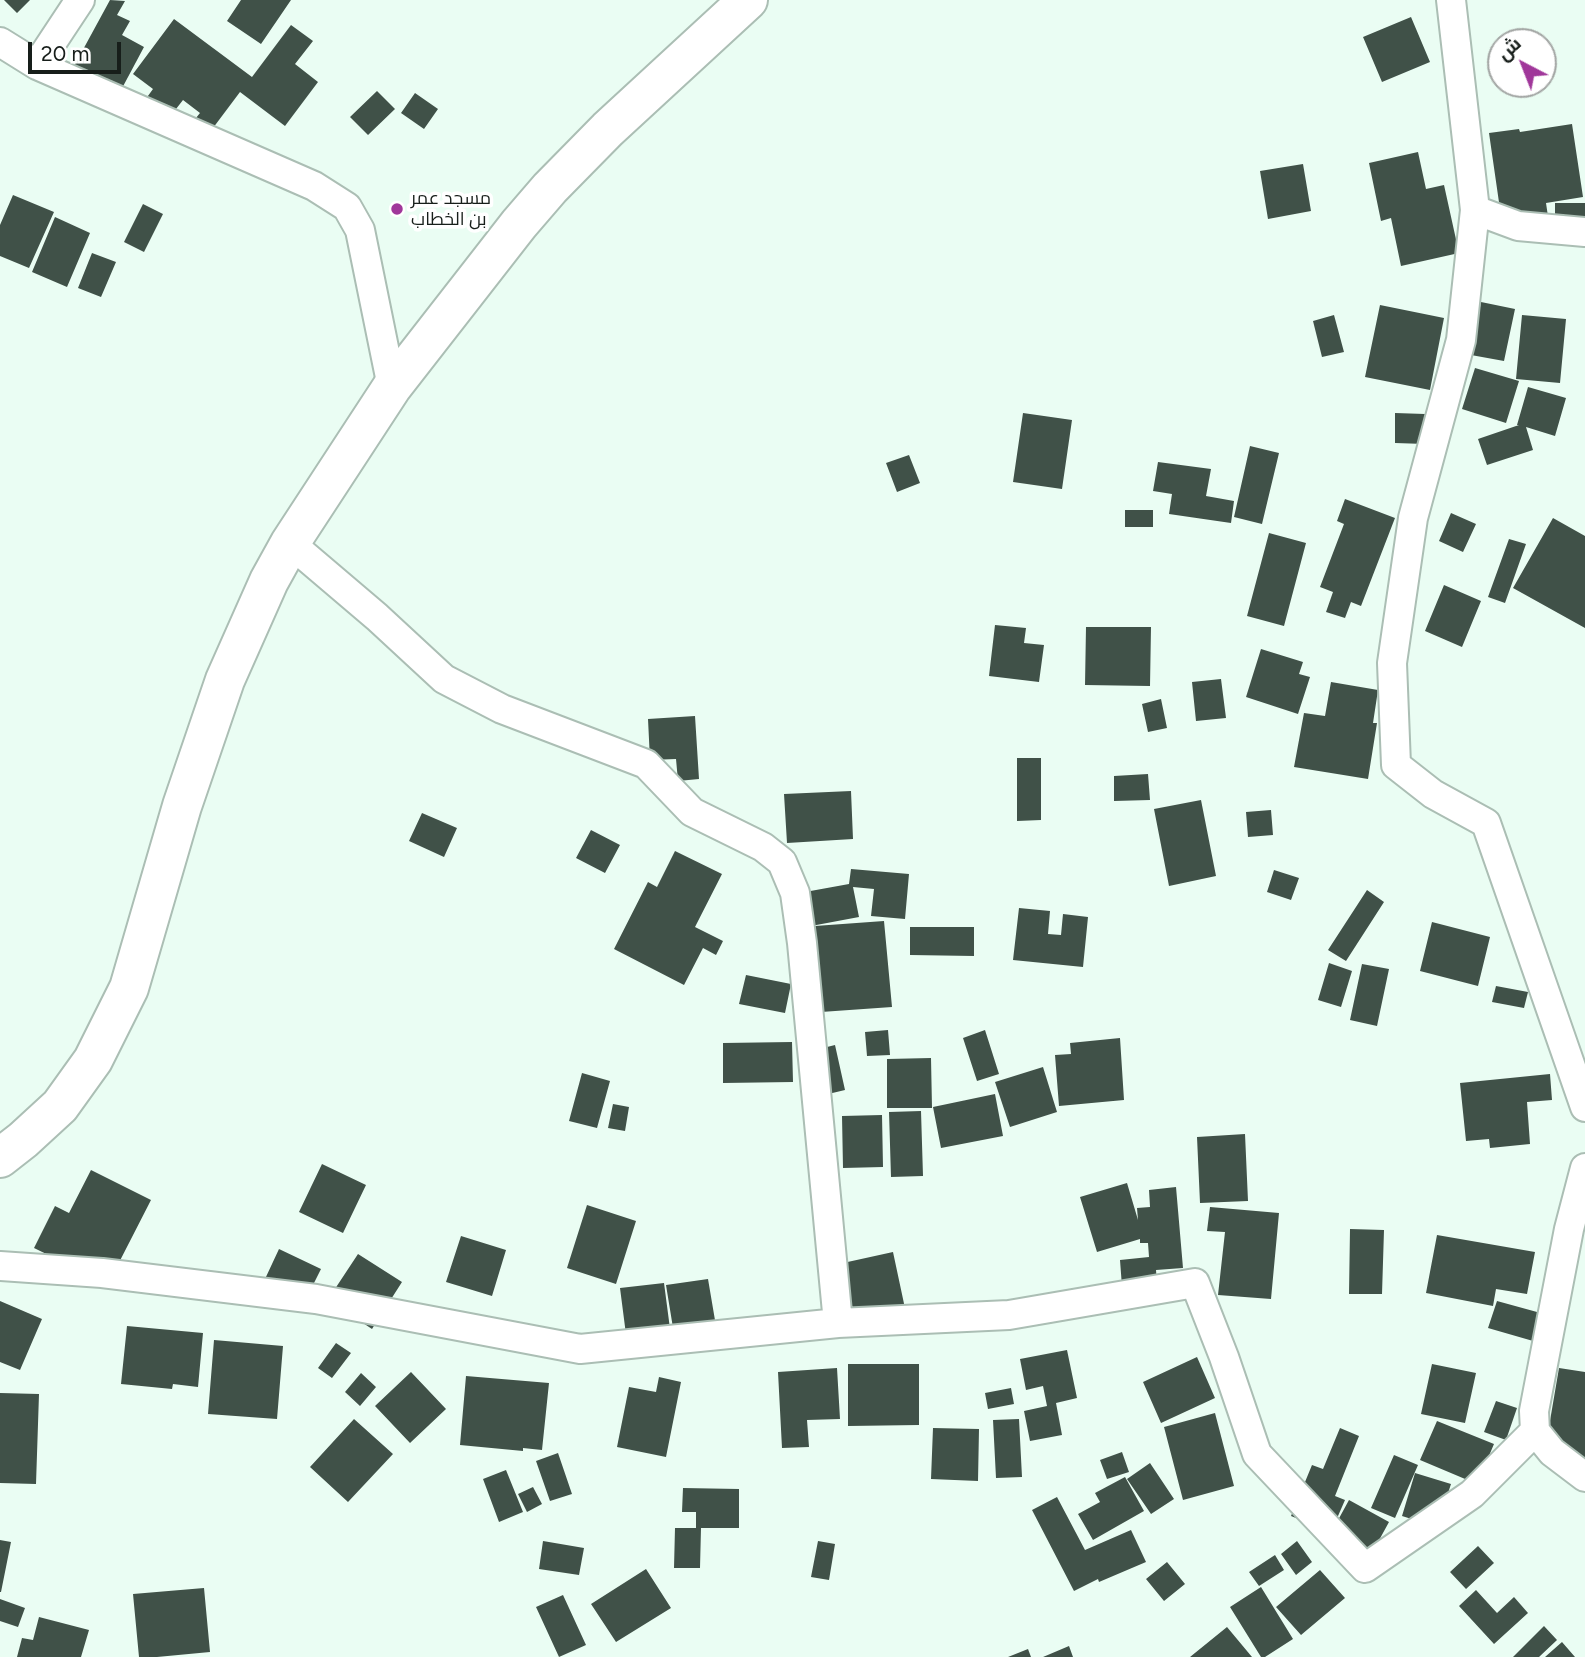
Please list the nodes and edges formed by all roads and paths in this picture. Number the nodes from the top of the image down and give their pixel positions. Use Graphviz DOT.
graph roads {
  1 [pos="80,0"];
  2 [pos="748,0"];
  3 [pos="1451,0"];
  4 [pos="0,42"];
  5 [pos="37,65"];
  6 [pos="1475,210"];
  7 [pos="1585,232"];
  8 [pos="392,387"];
  9 [pos="290,543"];
  10 [pos="1585,1107"];
  11 [pos="0,1158"];
  12 [pos="1585,1168"];
  13 [pos="0,1266"];
  14 [pos="838,1323"];
  15 [pos="1535,1431"];
  16 [pos="1585,1477"];
  1 -- 5 [label="street"];
  2 -- 8 [label="main road"];
  3 -- 6 [label="street"];
  4 -- 5 [label="street"];
  5 -- 8 [label="street"];
  6 -- 7 [label="street"];
  6 -- 10 [label="street"];
  8 -- 9 [label="main road"];
  9 -- 11 [label="main road"];
  9 -- 14 [label="street"];
  12 -- 15 [label="street"];
  13 -- 14 [label="street"];
  14 -- 15 [label="street"];
  15 -- 16 [label="street"];
}
